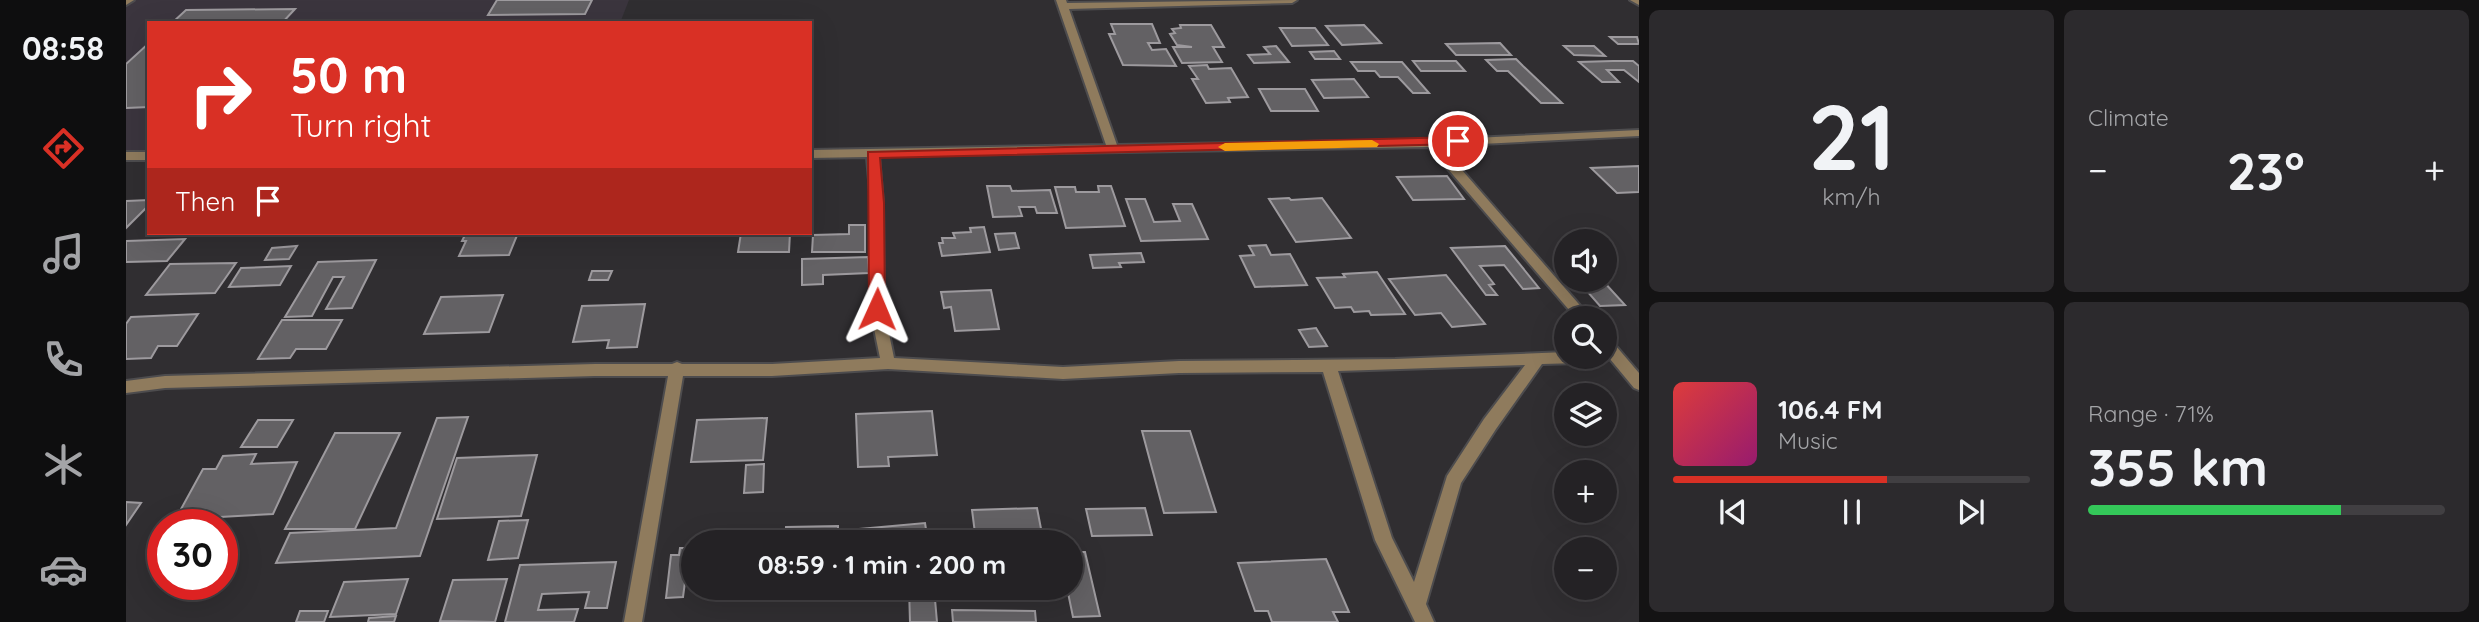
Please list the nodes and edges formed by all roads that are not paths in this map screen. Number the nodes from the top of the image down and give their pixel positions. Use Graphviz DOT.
graph roads {
  1 [pos="1292,0"];
  2 [pos="1062,3"];
  3 [pos="1639,133"];
  4 [pos="1432,143"];
  5 [pos="1113,149"];
  6 [pos="812,154"];
  7 [pos="873,155"];
  8 [pos="126,156"];
  9 [pos="147,156"];
  10 [pos="1574,306"];
  11 [pos="1554,358"];
  12 [pos="1538,359"];
  13 [pos="1617,362"];
  14 [pos="888,363"];
  15 [pos="1328,364"];
  16 [pos="677,369"];
  17 [pos="1639,384"];
  18 [pos="126,387"];
  19 [pos="1420,615"];
  20 [pos="633,622"];
  1 -- 2 [label="street"];
  2 -- 5 [label="street"];
  3 -- 4 [label="street"];
  4 -- 5 [label="street"];
  4 -- 10 [label="street"];
  5 -- 7 [label="street"];
  6 -- 7 [label="street"];
  7 -- 14 [label="street"];
  8 -- 9 [label="street"];
  11 -- 12 [label="street"];
  12 -- 15 [label="street"];
  12 -- 19 [label="street"];
  13 -- 17 [label="street"];
  14 -- 15 [label="street"];
  14 -- 16 [label="street"];
  15 -- 19 [label="street"];
  16 -- 18 [label="street"];
  16 -- 20 [label="street"];
}
